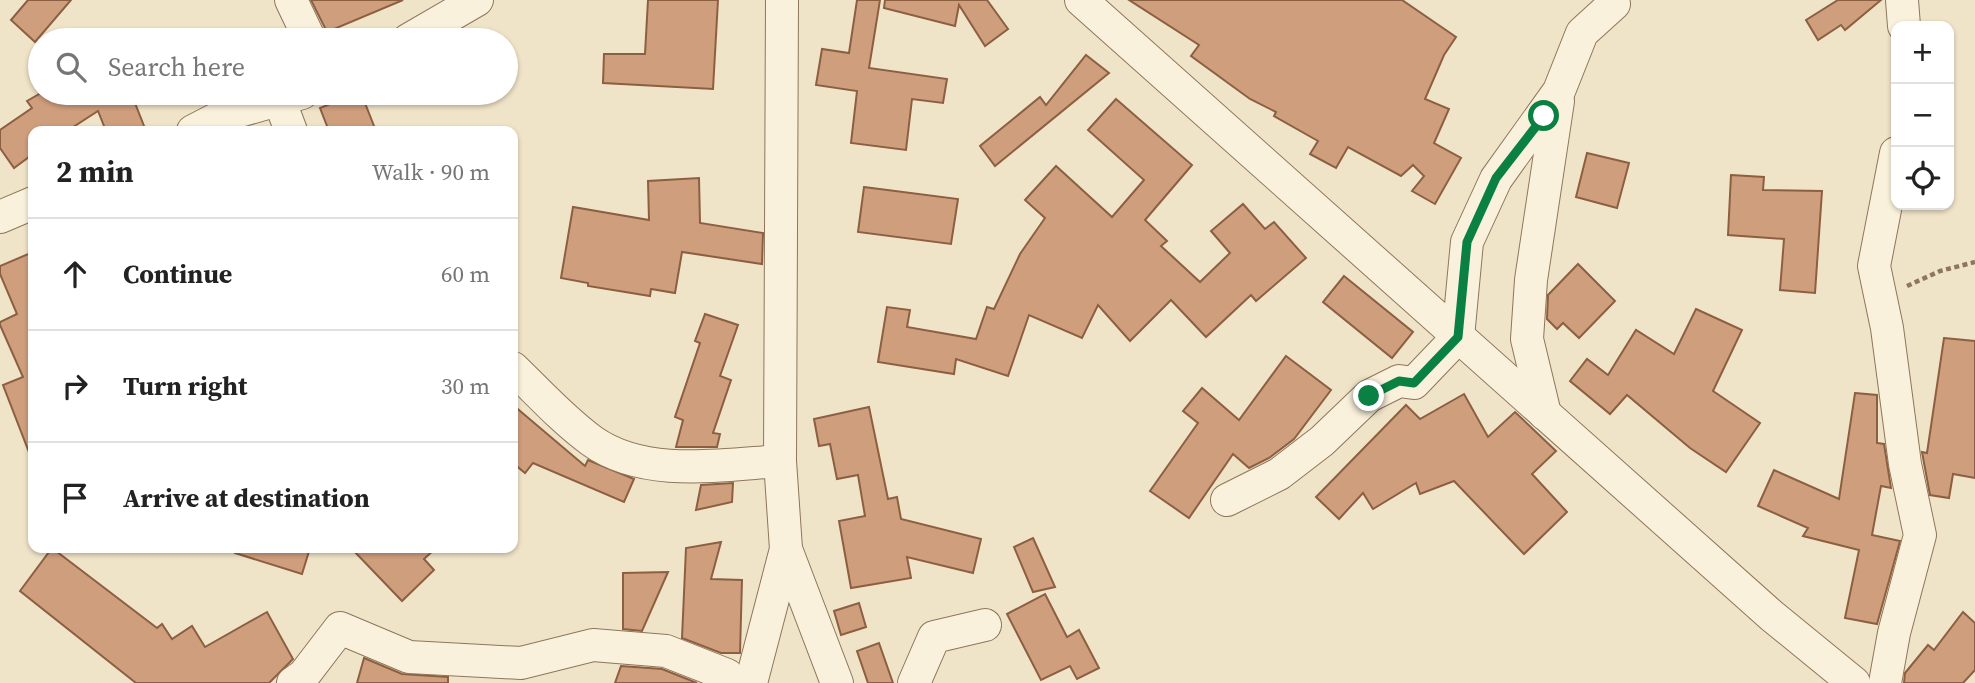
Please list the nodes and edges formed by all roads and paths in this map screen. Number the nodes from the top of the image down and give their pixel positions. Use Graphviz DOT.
graph roads {
  1 [pos="291,0"];
  2 [pos="477,0"];
  3 [pos="782,0"];
  4 [pos="1081,0"];
  5 [pos="1902,0"];
  6 [pos="1614,4"];
  7 [pos="1904,21"];
  8 [pos="304,28"];
  9 [pos="429,28"];
  10 [pos="1559,92"];
  11 [pos="260,105"];
  12 [pos="291,105"];
  13 [pos="203,126"];
  14 [pos="291,126"];
  15 [pos="1891,179"];
  16 [pos="28,205"];
  17 [pos="0,217"];
  18 [pos="1975,262"];
  19 [pos="1881,298"];
  20 [pos="1458,337"];
  21 [pos="518,373"];
  22 [pos="1545,414"];
  23 [pos="780,461"];
  24 [pos="1227,500"];
  25 [pos="786,549"];
  26 [pos="985,625"];
  27 [pos="293,683"];
  28 [pos="732,683"];
  29 [pos="751,683"];
  30 [pos="838,683"];
  31 [pos="915,683"];
  32 [pos="1854,683"];
  33 [pos="1885,683"];
  1 -- 8 [label="street"];
  2 -- 9 [label="street"];
  3 -- 23 [label="street"];
  4 -- 20 [label="street"];
  5 -- 7 [label="street"];
  6 -- 10 [label="street"];
  10 -- 20 [label="street"];
  10 -- 22 [label="street"];
  11 -- 13 [label="street"];
  12 -- 14 [label="street"];
  15 -- 19 [label="street"];
  16 -- 17 [label="street"];
  18 -- 19 [label="path"];
  19 -- 33 [label="street"];
  20 -- 22 [label="street"];
  20 -- 24 [label="street"];
  21 -- 23 [label="street"];
  22 -- 32 [label="street"];
  23 -- 25 [label="street"];
  25 -- 29 [label="street"];
  25 -- 30 [label="street"];
  26 -- 31 [label="street"];
  27 -- 28 [label="street"];
}
